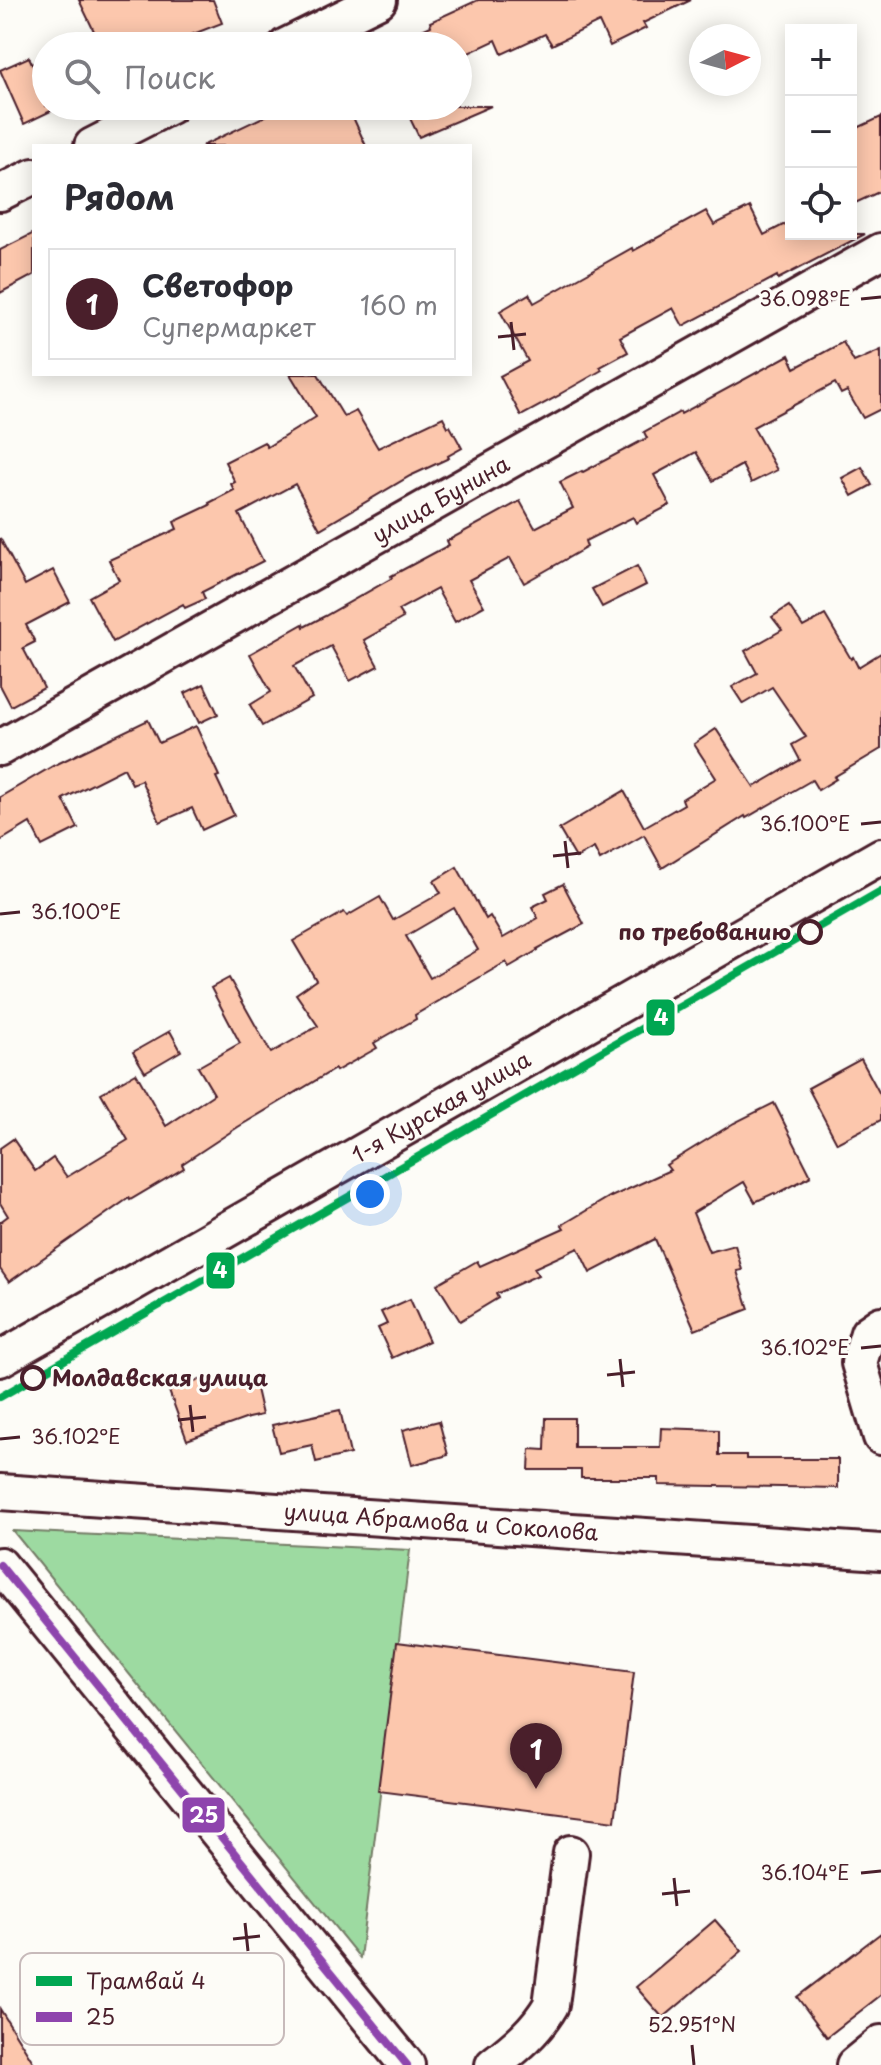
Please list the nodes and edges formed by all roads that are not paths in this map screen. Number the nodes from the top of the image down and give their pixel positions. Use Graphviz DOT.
graph roads {
  1 [pos="379,0"];
  2 [pos="314,32"];
  3 [pos="143,120"];
  4 [pos="96,144"];
  5 [pos="32,177"];
  6 [pos="0,193"];
  7 [pos="881,251"];
  8 [pos="0,748"];
  9 [pos="881,856"];
  10 [pos="881,1324"];
  11 [pos="0,1359"];
  12 [pos="881,1437"];
  13 [pos="0,1492"];
  14 [pos="881,1552"];
  15 [pos="0,1565"];
  16 [pos="571,1853"];
  17 [pos="881,2043"];
  18 [pos="407,2065"];
  19 [pos="493,2065"];
  20 [pos="854,2065"];
  1 -- 2 [label="street"];
  3 -- 4 [label="street"];
  5 -- 6 [label="street"];
  7 -- 8 [label="street, улица Бунина"];
  9 -- 11 [label="street, 1-я Курская улица"];
  10 -- 12 [label="street"];
  13 -- 14 [label="street, улица Абрамова и Соколова"];
  15 -- 18 [label="street"];
  16 -- 19 [label="street"];
  17 -- 20 [label="street"];
}
